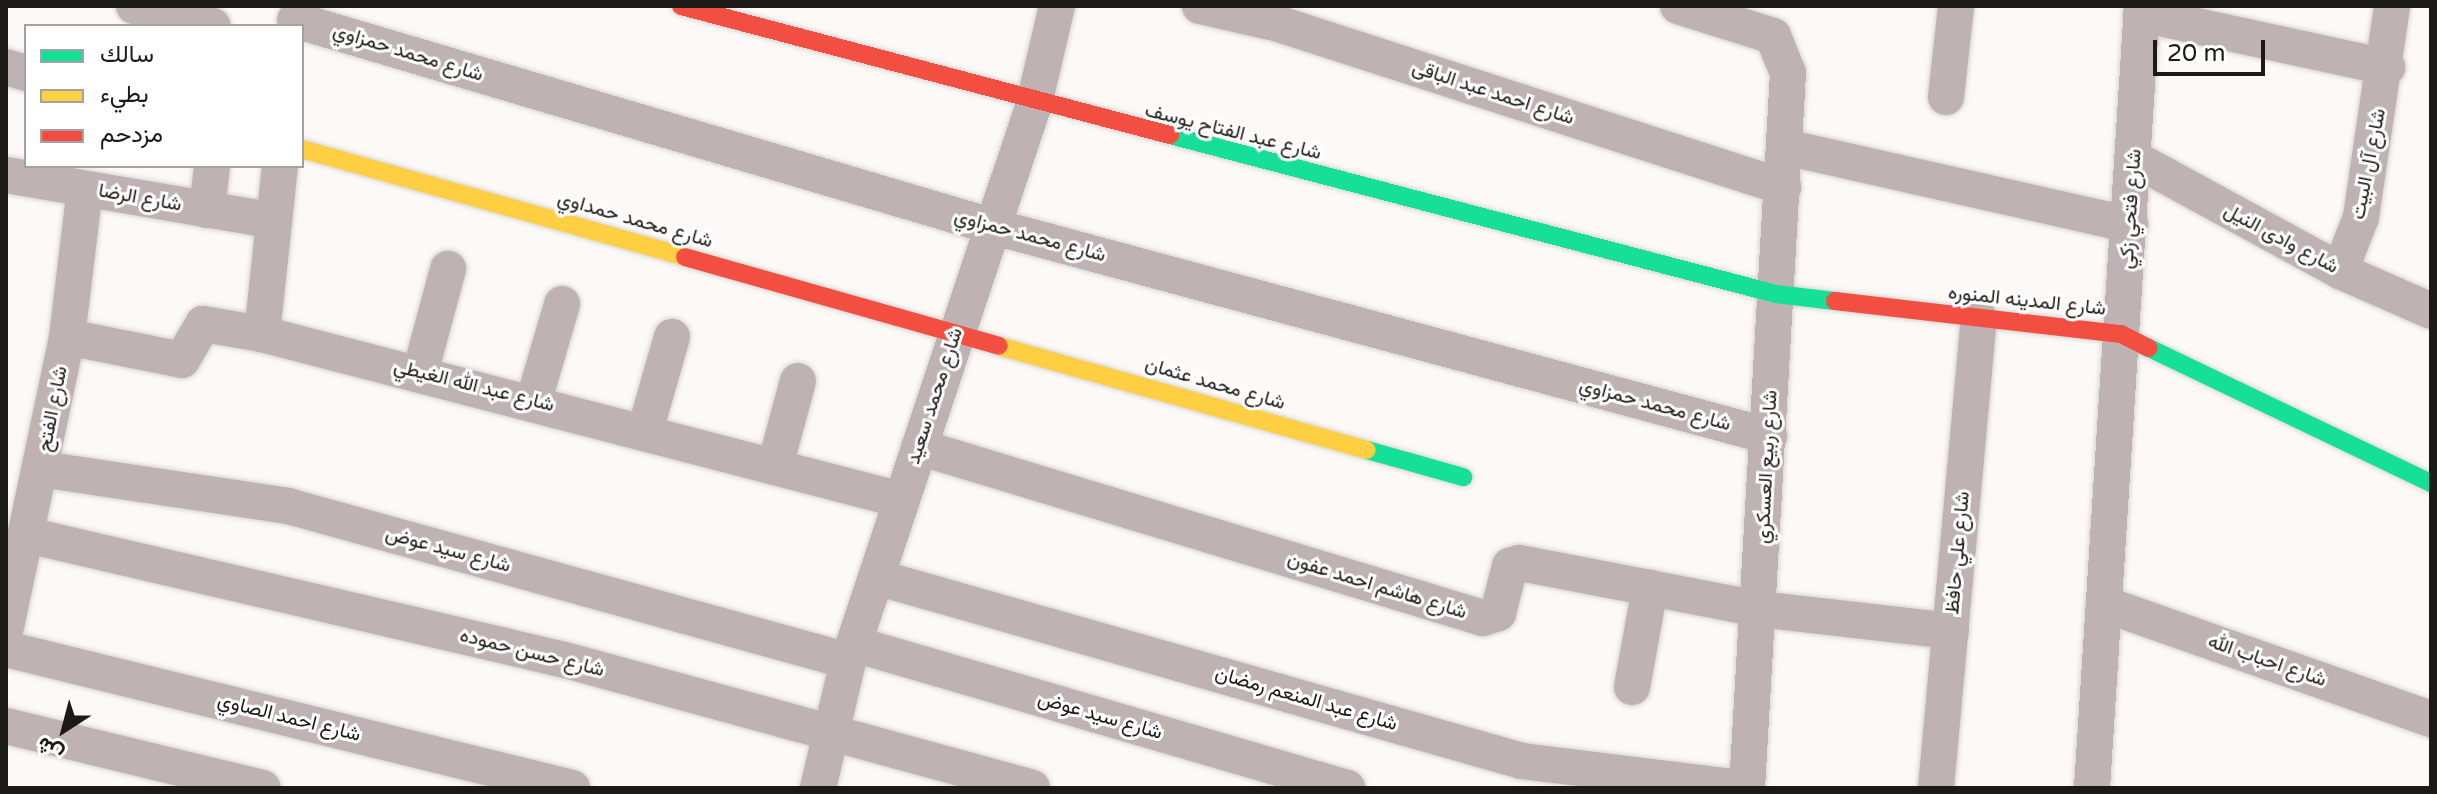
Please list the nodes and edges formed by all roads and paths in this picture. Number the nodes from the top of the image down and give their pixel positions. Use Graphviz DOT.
graph roads {
  1 [pos="134,6"];
  2 [pos="681,6"];
  3 [pos="1057,6"];
  4 [pos="1200,6"];
  5 [pos="1678,6"];
  6 [pos="1956,6"];
  7 [pos="2392,6"];
  8 [pos="2141,10"];
  9 [pos="295,17"];
  10 [pos="205,24"];
  11 [pos="2387,67"];
  12 [pos="1946,97"];
  13 [pos="1034,104"];
  14 [pos="1785,147"];
  15 [pos="304,150"];
  16 [pos="2135,159"];
  17 [pos="212,168"];
  18 [pos="280,168"];
  19 [pos="6,175"];
  20 [pos="1783,187"];
  21 [pos="85,189"];
  22 [pos="207,210"];
  23 [pos="274,221"];
  24 [pos="2130,225"];
  25 [pos="991,226"];
  26 [pos="448,269"];
  27 [pos="2340,271"];
  28 [pos="1776,294"];
  29 [pos="562,304"];
  30 [pos="2431,311"];
  31 [pos="1979,318"];
  32 [pos="956,333"];
  33 [pos="262,334"];
  34 [pos="2121,334"];
  35 [pos="67,337"];
  36 [pos="672,337"];
  37 [pos="420,373"];
  38 [pos="798,381"];
  39 [pos="534,400"];
  40 [pos="645,431"];
  41 [pos="1769,436"];
  42 [pos="919,447"];
  43 [pos="775,466"];
  44 [pos="41,469"];
  45 [pos="1463,477"];
  46 [pos="2431,483"];
  47 [pos="901,500"];
  48 [pos="27,535"];
  49 [pos="876,577"];
  50 [pos="1650,588"];
  51 [pos="2104,604"];
  52 [pos="1758,609"];
  53 [pos="6,627"];
  54 [pos="1951,631"];
  55 [pos="6,649"];
  56 [pos="851,653"];
  57 [pos="1632,687"];
  58 [pos="2431,719"];
  59 [pos="6,726"];
  60 [pos="832,729"];
  61 [pos="263,788"];
  62 [pos="572,788"];
  63 [pos="818,788"];
  64 [pos="1032,788"];
  65 [pos="1347,788"];
  66 [pos="1744,788"];
  67 [pos="1936,788"];
  68 [pos="2092,788"];
  1 -- 10 [label="street"];
  2 -- 13 [label="street, شارع عبد الفتاح يوسف"];
  3 -- 13 [label="street, شارع محمد سعيد"];
  4 -- 20 [label="street, شارع احمد عبد الباقى"];
  5 -- 14 [label="street, شارع ربيع العسكري"];
  6 -- 12 [label="street"];
  7 -- 11 [label="street, شارع آل البيت"];
  8 -- 11 [label="street"];
  8 -- 16 [label="street, شارع فتحي زكي"];
  9 -- 25 [label="street, شارع محمد حمزاوي"];
  11 -- 27 [label="street, شارع آل البيت"];
  13 -- 25 [label="street, شارع محمد سعيد"];
  13 -- 28 [label="street, شارع عبد الفتاح يوسف"];
  14 -- 20 [label="street, شارع ربيع العسكري"];
  14 -- 24 [label="street"];
  15 -- 32 [label="street, شارع محمد حمداوي"];
  16 -- 24 [label="street, شارع فتحي زكي"];
  16 -- 27 [label="street, شارع وادى النيل"];
  17 -- 22 [label="street"];
  18 -- 23 [label="street"];
  19 -- 21 [label="street, شارع الرضا"];
  20 -- 28 [label="street, شارع ربيع العسكري"];
  21 -- 22 [label="street, شارع الرضا"];
  21 -- 35 [label="street, شارع الفتح"];
  22 -- 23 [label="street, شارع الرضا"];
  23 -- 33 [label="street"];
  24 -- 34 [label="street, شارع فتحي زكي"];
  25 -- 32 [label="street, شارع محمد سعيد"];
  25 -- 41 [label="street, شارع محمد حمزاوي"];
  26 -- 37 [label="street"];
  27 -- 30 [label="street, شارع وادى النيل"];
  28 -- 31 [label="street, شارع المدينه المنوره"];
  28 -- 41 [label="street, شارع ربيع العسكري"];
  29 -- 39 [label="street"];
  31 -- 34 [label="street, شارع المدينه المنوره"];
  31 -- 54 [label="street, شارع علي حافظ"];
  32 -- 42 [label="street, شارع محمد سعيد"];
  32 -- 45 [label="street, شارع محمد عثمان"];
  33 -- 35 [label="street, شارع عبد الله الغيطي"];
  33 -- 37 [label="street, شارع عبد الله الغيطي"];
  34 -- 46 [label="street, شارع المدينه المنوره"];
  34 -- 51 [label="street, شارع فتحي زكي"];
  35 -- 44 [label="street, شارع الفتح"];
  36 -- 40 [label="street"];
  37 -- 39 [label="street, شارع عبد الله الغيطي"];
  38 -- 43 [label="street"];
  39 -- 40 [label="street, شارع عبد الله الغيطي"];
  40 -- 43 [label="street, شارع عبد الله الغيطي"];
  41 -- 52 [label="street, شارع ربيع العسكري"];
  42 -- 47 [label="street, شارع محمد سعيد"];
  42 -- 50 [label="street, شارع هاشم احمد عفون"];
  43 -- 47 [label="street, شارع عبد الله الغيطي"];
  44 -- 48 [label="street, شارع الفتح"];
  44 -- 56 [label="street, شارع سيد عوض"];
  47 -- 49 [label="street, شارع محمد سعيد"];
  48 -- 53 [label="street, شارع الفتح"];
  48 -- 60 [label="street, شارع حسن حموده"];
  49 -- 56 [label="street, شارع محمد سعيد"];
  49 -- 66 [label="street, شارع عبد المنعم رمضان"];
  50 -- 52 [label="street, شارع هاشم احمد عفون"];
  50 -- 57 [label="street"];
  51 -- 58 [label="street, شارع احباب الله"];
  51 -- 68 [label="street, شارع فتحي زكي"];
  52 -- 54 [label="street, شارع هاشم احمد عفون"];
  52 -- 66 [label="street, شارع ربيع العسكري"];
  54 -- 67 [label="street, شارع علي حافظ"];
  55 -- 62 [label="street, شارع احمد الصاوي"];
  56 -- 60 [label="street, شارع محمد سعيد"];
  56 -- 65 [label="street, شارع سيد عوض"];
  59 -- 61 [label="street"];
  60 -- 63 [label="street, شارع محمد سعيد"];
  60 -- 64 [label="street, شارع حسن حموده"];
}
